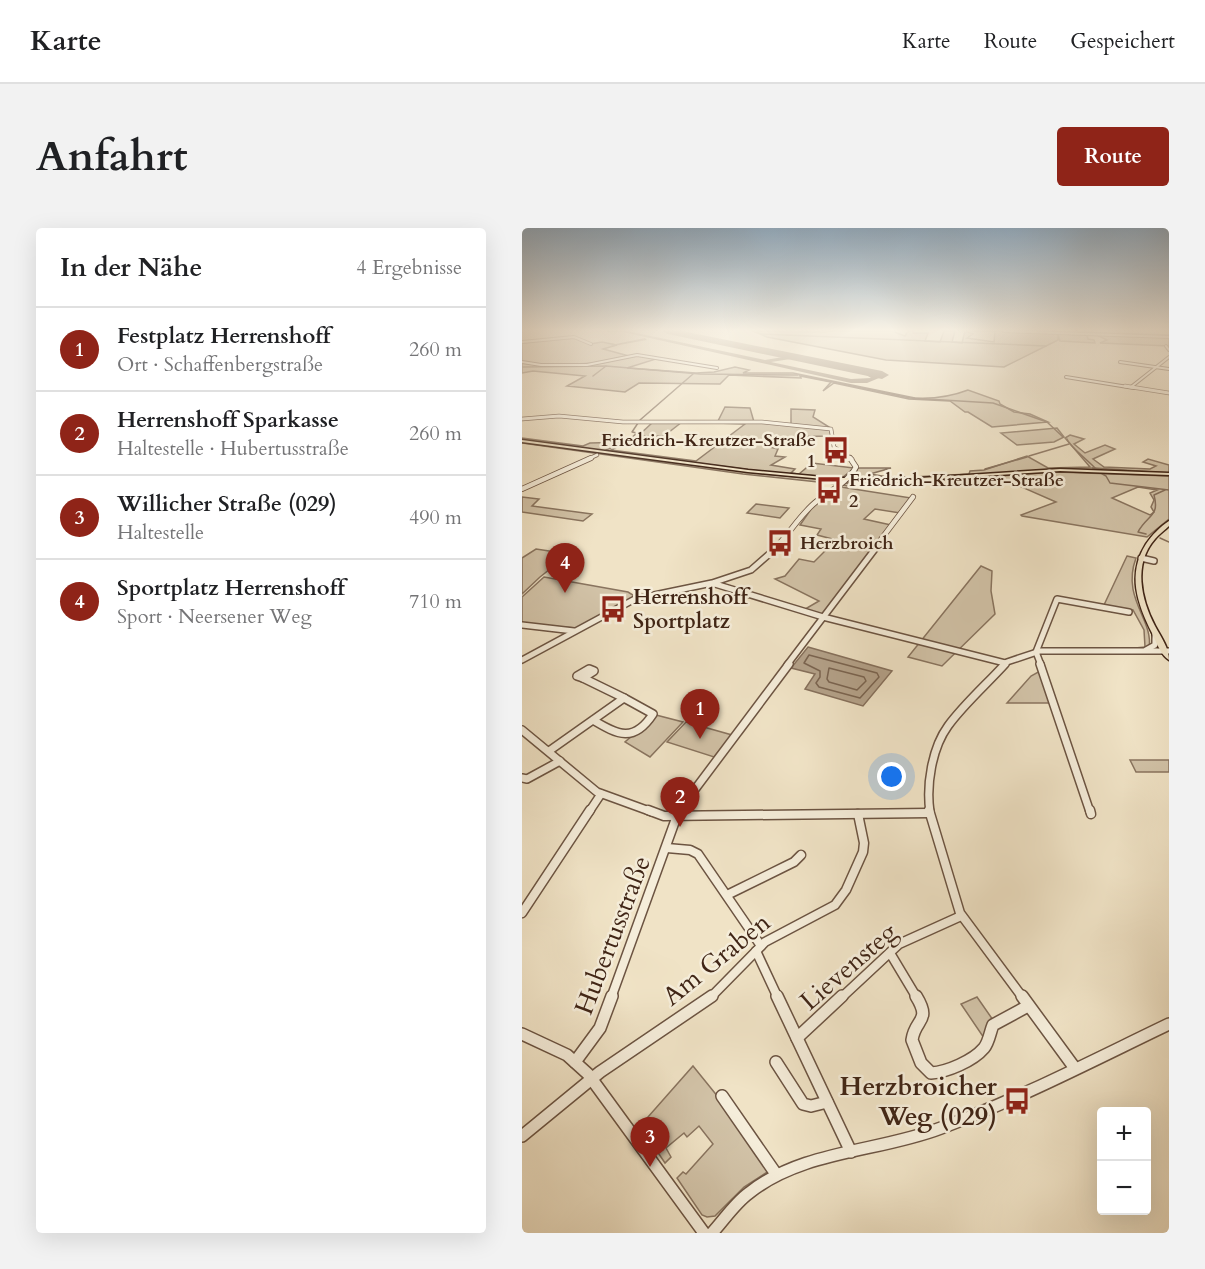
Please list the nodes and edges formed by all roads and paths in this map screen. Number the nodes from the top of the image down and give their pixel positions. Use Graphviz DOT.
graph roads {
  1 [pos="1072,378"];
  2 [pos="1142,378"];
  3 [pos="1131,387"];
  4 [pos="1169,393"];
  5 [pos="523,420"];
  6 [pos="522,441"];
  7 [pos="597,455"];
  8 [pos="854,473"];
  9 [pos="1169,474"];
  10 [pos="824,478"];
  11 [pos="847,479"];
  12 [pos="878,480"];
  13 [pos="840,484"];
  14 [pos="522,489"];
  15 [pos="913,498"];
  16 [pos="1169,523"];
  17 [pos="1141,558"];
  18 [pos="1154,561"];
  19 [pos="712,583"];
  20 [pos="1129,612"];
  21 [pos="824,617"];
  22 [pos="522,625"];
  23 [pos="574,631"];
  24 [pos="1155,633"];
  25 [pos="1141,651"];
  26 [pos="1036,652"];
  27 [pos="1168,653"];
  28 [pos="522,660"];
  29 [pos="1005,663"];
  30 [pos="583,678"];
  31 [pos="624,698"];
  32 [pos="593,720"];
  33 [pos="522,730"];
  34 [pos="549,751"];
  35 [pos="560,761"];
  36 [pos="524,781"];
  37 [pos="601,794"];
  38 [pos="929,813"];
  39 [pos="858,814"];
  40 [pos="1091,814"];
  41 [pos="677,817"];
  42 [pos="667,848"];
  43 [pos="801,855"];
  44 [pos="727,895"];
  45 [pos="522,914"];
  46 [pos="961,915"];
  47 [pos="759,948"];
  48 [pos="890,953"];
  49 [pos="1028,1006"];
  50 [pos="1169,1023"];
  51 [pos="522,1034"];
  52 [pos="797,1038"];
  53 [pos="575,1062"];
  54 [pos="776,1062"];
  55 [pos="1074,1067"];
  56 [pos="592,1079"];
  57 [pos="722,1096"];
  58 [pos="827,1102"];
  59 [pos="522,1136"];
  60 [pos="851,1152"];
  61 [pos="776,1174"];
  62 [pos="704,1233"];
  63 [pos="712,1233"];
  1 -- 3 [label="street"];
  2 -- 3 [label="street"];
  3 -- 4 [label="street"];
  5 -- 8 [label="street"];
  6 -- 10 [label="main road"];
  7 -- 14 [label="street"];
  8 -- 11 [label="street"];
  8 -- 12 [label="street"];
  9 -- 12 [label="main road"];
  10 -- 11 [label="main road"];
  10 -- 13 [label="street"];
  11 -- 12 [label="main road"];
  11 -- 13 [label="street"];
  13 -- 19 [label="street"];
  15 -- 21 [label="street, Hubertusstraße"];
  16 -- 17 [label="main road"];
  17 -- 18 [label="street"];
  17 -- 24 [label="main road"];
  19 -- 21 [label="street"];
  19 -- 23 [label="street"];
  20 -- 26 [label="street"];
  21 -- 29 [label="street"];
  21 -- 41 [label="street, Hubertusstraße"];
  22 -- 23 [label="street"];
  23 -- 28 [label="street"];
  24 -- 25 [label="street"];
  24 -- 27 [label="main road"];
  25 -- 26 [label="street"];
  25 -- 27 [label="street"];
  26 -- 29 [label="street"];
  26 -- 40 [label="street"];
  29 -- 38 [label="street"];
  30 -- 31 [label="street"];
  31 -- 32 [label="street"];
  31 -- 32 [label="street"];
  32 -- 34 [label="street"];
  33 -- 34 [label="street"];
  34 -- 35 [label="street"];
  35 -- 36 [label="street"];
  35 -- 37 [label="street"];
  37 -- 41 [label="street"];
  37 -- 45 [label="street"];
  38 -- 39 [label="street"];
  38 -- 46 [label="street"];
  39 -- 41 [label="street"];
  39 -- 47 [label="street, Am Graben"];
  41 -- 42 [label="street, Hubertusstraße"];
  42 -- 44 [label="street"];
  42 -- 53 [label="street, Hubertusstraße"];
  43 -- 44 [label="street"];
  44 -- 47 [label="street"];
  46 -- 48 [label="street, Lievensteg"];
  46 -- 49 [label="street"];
  47 -- 52 [label="street"];
  47 -- 56 [label="street, Am Graben"];
  48 -- 49 [label="street"];
  48 -- 52 [label="street, Lievensteg"];
  49 -- 55 [label="street"];
  50 -- 55 [label="street"];
  51 -- 53 [label="street"];
  52 -- 58 [label="street"];
  53 -- 56 [label="street"];
  54 -- 58 [label="street"];
  55 -- 60 [label="street"];
  56 -- 59 [label="street, Am Graben"];
  56 -- 62 [label="street"];
  57 -- 61 [label="street"];
  58 -- 60 [label="street"];
  60 -- 61 [label="street"];
  61 -- 63 [label="street"];
}
